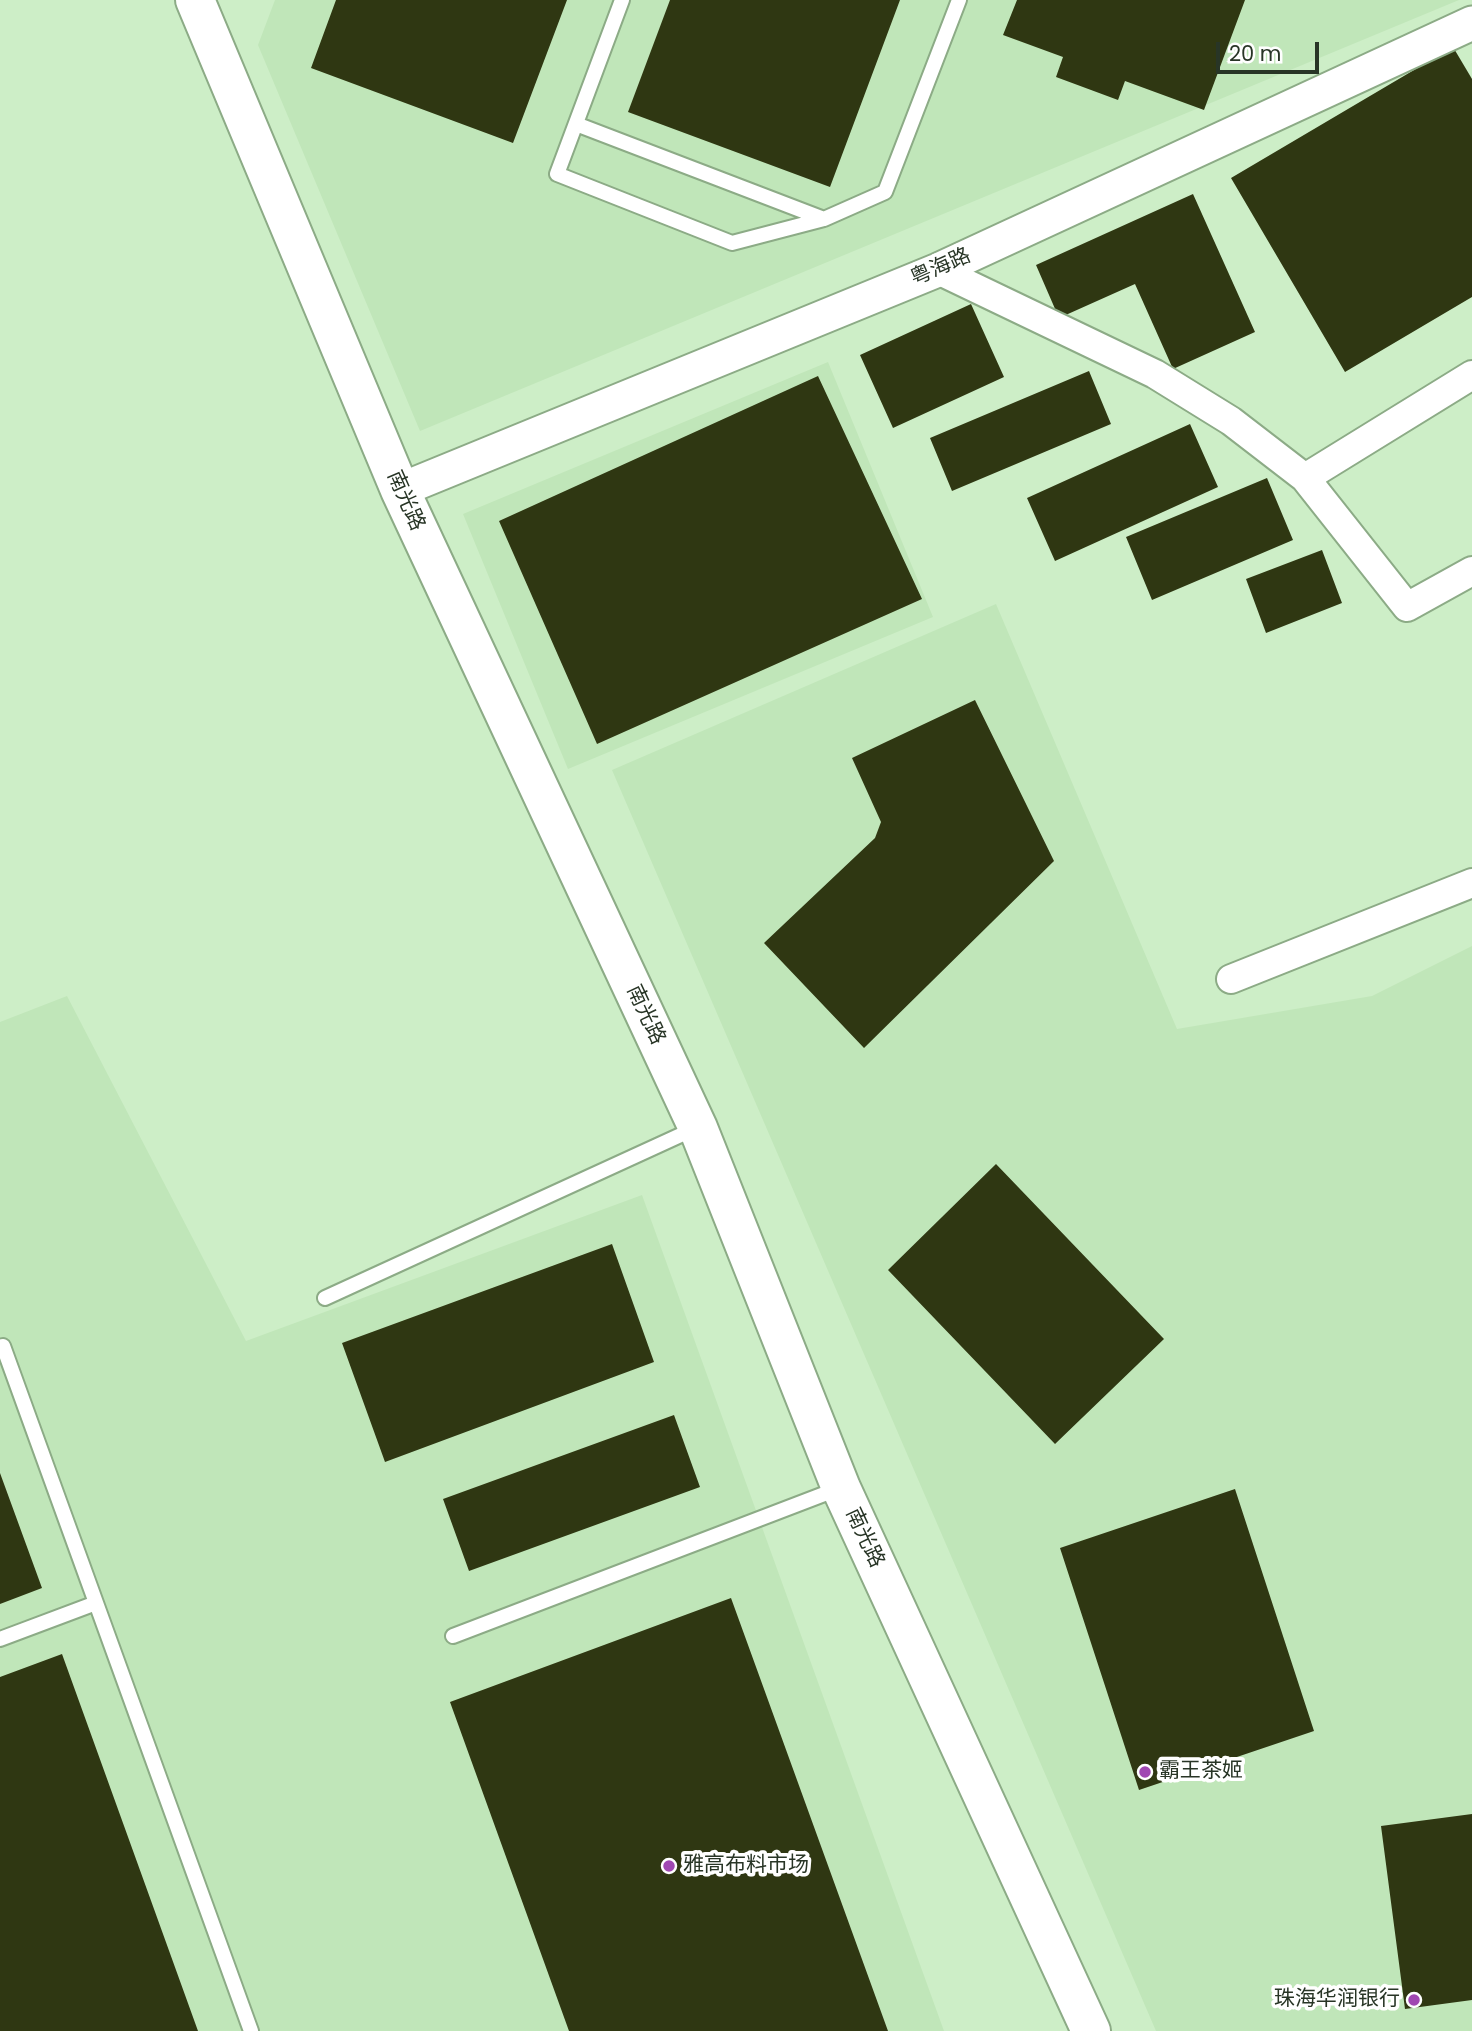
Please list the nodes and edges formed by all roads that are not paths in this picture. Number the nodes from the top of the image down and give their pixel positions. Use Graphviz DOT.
graph roads {
  1 [pos="195,0"];
  2 [pos="622,0"];
  3 [pos="960,0"];
  4 [pos="1472,23"];
  5 [pos="576,124"];
  6 [pos="824,219"];
  7 [pos="938,270"];
  8 [pos="1472,375"];
  9 [pos="1305,478"];
  10 [pos="400,490"];
  11 [pos="1472,571"];
  12 [pos="1472,883"];
  13 [pos="1231,979"];
  14 [pos="698,1128"];
  15 [pos="326,1298"];
  16 [pos="0,1347"];
  17 [pos="841,1488"];
  18 [pos="96,1603"];
  19 [pos="453,1636"];
  20 [pos="0,1639"];
  21 [pos="251,2031"];
  22 [pos="1091,2031"];
  1 -- 10 [label="main road, 南光路"];
  2 -- 5 [label="lane"];
  3 -- 6 [label="lane"];
  4 -- 7 [label="street, 粤海路"];
  5 -- 6 [label="lane"];
  5 -- 6 [label="lane"];
  7 -- 9 [label="street"];
  7 -- 10 [label="street, 粤海路"];
  8 -- 9 [label="street"];
  9 -- 11 [label="street"];
  10 -- 14 [label="main road, 南光路"];
  12 -- 13 [label="street"];
  14 -- 15 [label="lane"];
  14 -- 17 [label="main road, 南光路"];
  16 -- 18 [label="lane"];
  17 -- 19 [label="lane"];
  17 -- 22 [label="main road, 南光路"];
  18 -- 20 [label="lane"];
  18 -- 21 [label="lane"];
}
